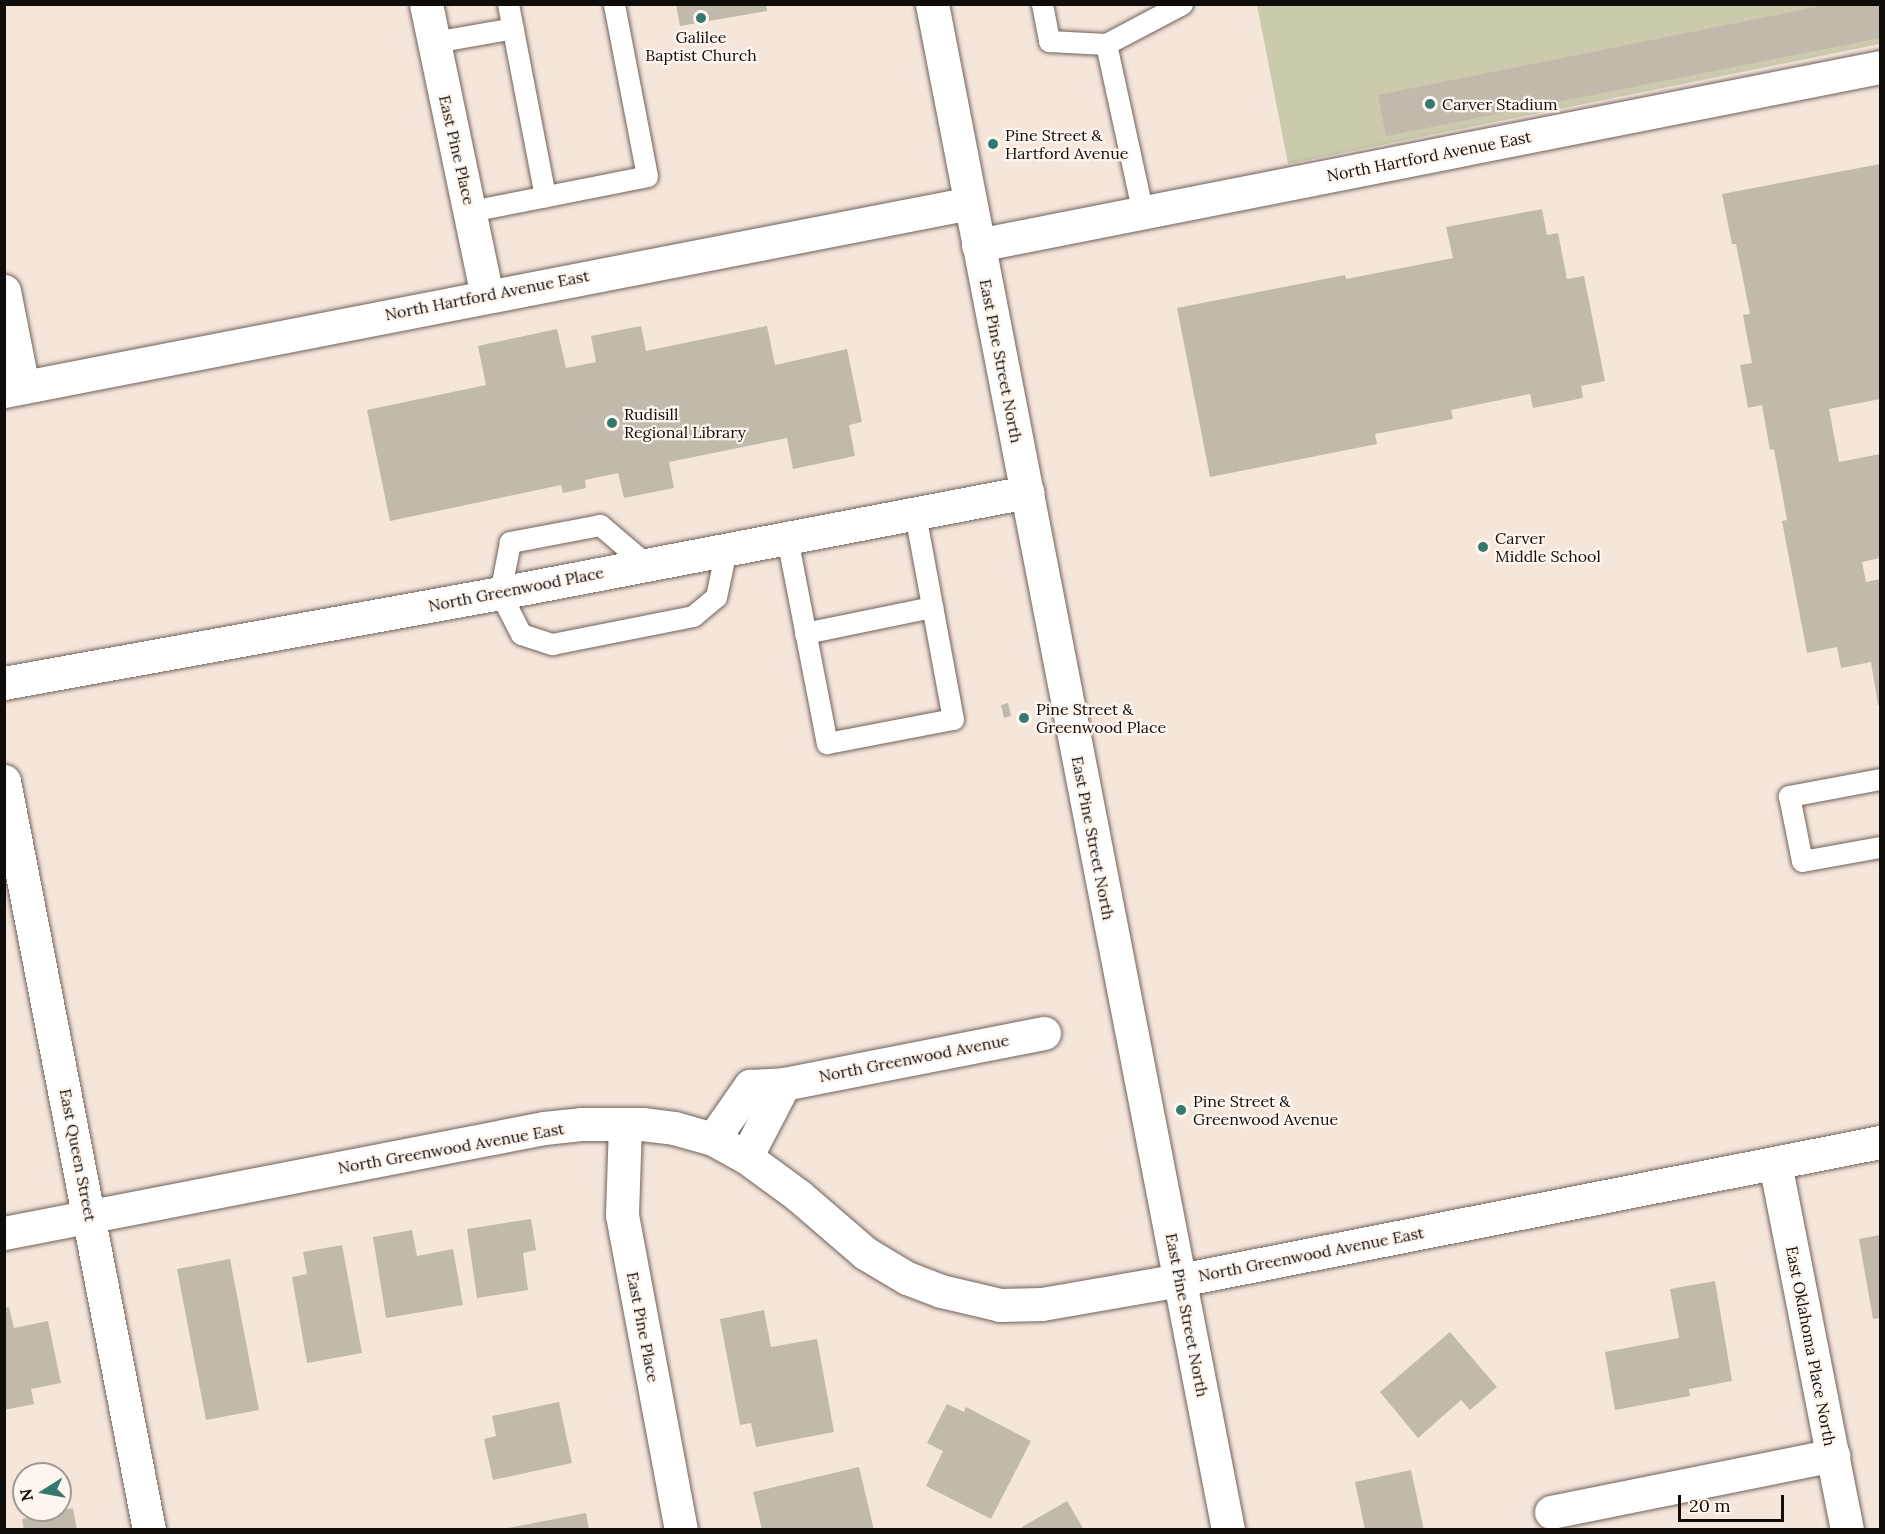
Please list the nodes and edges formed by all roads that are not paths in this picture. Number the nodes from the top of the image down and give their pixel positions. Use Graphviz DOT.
graph roads {
  1 [pos="426,4"];
  2 [pos="508,4"];
  3 [pos="614,4"];
  4 [pos="932,4"];
  5 [pos="1042,4"];
  6 [pos="1182,4"];
  7 [pos="513,27"];
  8 [pos="434,42"];
  9 [pos="1106,44"];
  10 [pos="1881,68"];
  11 [pos="545,196"];
  12 [pos="970,202"];
  13 [pos="471,211"];
  14 [pos="1143,213"];
  15 [pos="978,245"];
  16 [pos="4,291"];
  17 [pos="487,295"];
  18 [pos="14,389"];
  19 [pos="1027,492"];
  20 [pos="915,514"];
  21 [pos="787,538"];
  22 [pos="726,550"];
  23 [pos="647,565"];
  24 [pos="500,593"];
  25 [pos="932,607"];
  26 [pos="806,633"];
  27 [pos="4,683"];
  28 [pos="1881,779"];
  29 [pos="4,781"];
  30 [pos="1881,847"];
  31 [pos="1044,1033"];
  32 [pos="784,1084"];
  33 [pos="624,1124"];
  34 [pos="713,1139"];
  35 [pos="1881,1142"];
  36 [pos="746,1157"];
  37 [pos="1775,1163"];
  38 [pos="90,1216"];
  39 [pos="4,1233"];
  40 [pos="1180,1280"];
  41 [pos="1833,1455"];
  42 [pos="1551,1512"];
  43 [pos="149,1530"];
  44 [pos="681,1530"];
  45 [pos="1228,1530"];
  46 [pos="1847,1530"];
  1 -- 8 [label="street, East Pine Place"];
  2 -- 7 [label="lane"];
  3 -- 11 [label="lane"];
  4 -- 12 [label="street, East Pine Street North"];
  5 -- 9 [label="lane"];
  6 -- 9 [label="lane"];
  7 -- 8 [label="lane"];
  7 -- 11 [label="lane"];
  8 -- 13 [label="street, East Pine Place"];
  9 -- 14 [label="lane"];
  10 -- 14 [label="street, North Hartford Avenue East"];
  11 -- 13 [label="lane"];
  12 -- 15 [label="street, East Pine Street North"];
  12 -- 17 [label="street, North Hartford Avenue East"];
  13 -- 17 [label="street, East Pine Place"];
  14 -- 15 [label="street, North Hartford Avenue East"];
  15 -- 19 [label="street, East Pine Street North"];
  16 -- 18 [label="street"];
  17 -- 18 [label="street, North Hartford Avenue East"];
  19 -- 20 [label="street, North Greenwood Place"];
  19 -- 40 [label="street, East Pine Street North"];
  20 -- 21 [label="street, North Greenwood Place"];
  20 -- 25 [label="lane"];
  21 -- 22 [label="street, North Greenwood Place"];
  21 -- 26 [label="lane"];
  22 -- 23 [label="street, North Greenwood Place"];
  22 -- 24 [label="lane"];
  23 -- 24 [label="street, North Greenwood Place"];
  23 -- 24 [label="lane"];
  24 -- 27 [label="street, North Greenwood Place"];
  25 -- 26 [label="lane"];
  25 -- 26 [label="lane"];
  28 -- 30 [label="lane"];
  29 -- 38 [label="street, East Queen Street"];
  31 -- 32 [label="street, North Greenwood Avenue"];
  32 -- 34 [label="street, North Greenwood Avenue"];
  32 -- 36 [label="street"];
  33 -- 34 [label="street, North Greenwood Avenue East"];
  33 -- 38 [label="street, North Greenwood Avenue East"];
  33 -- 44 [label="street, East Pine Place"];
  34 -- 36 [label="street, North Greenwood Avenue East"];
  35 -- 37 [label="street, North Greenwood Avenue East"];
  36 -- 40 [label="street, North Greenwood Avenue East"];
  37 -- 40 [label="street, North Greenwood Avenue East"];
  37 -- 41 [label="street, East Oklahoma Place North"];
  38 -- 39 [label="street, North Greenwood Avenue East"];
  38 -- 43 [label="street, East Queen Street"];
  40 -- 45 [label="street, East Pine Street North"];
  41 -- 42 [label="street"];
  41 -- 46 [label="street, East Oklahoma Place North"];
}
